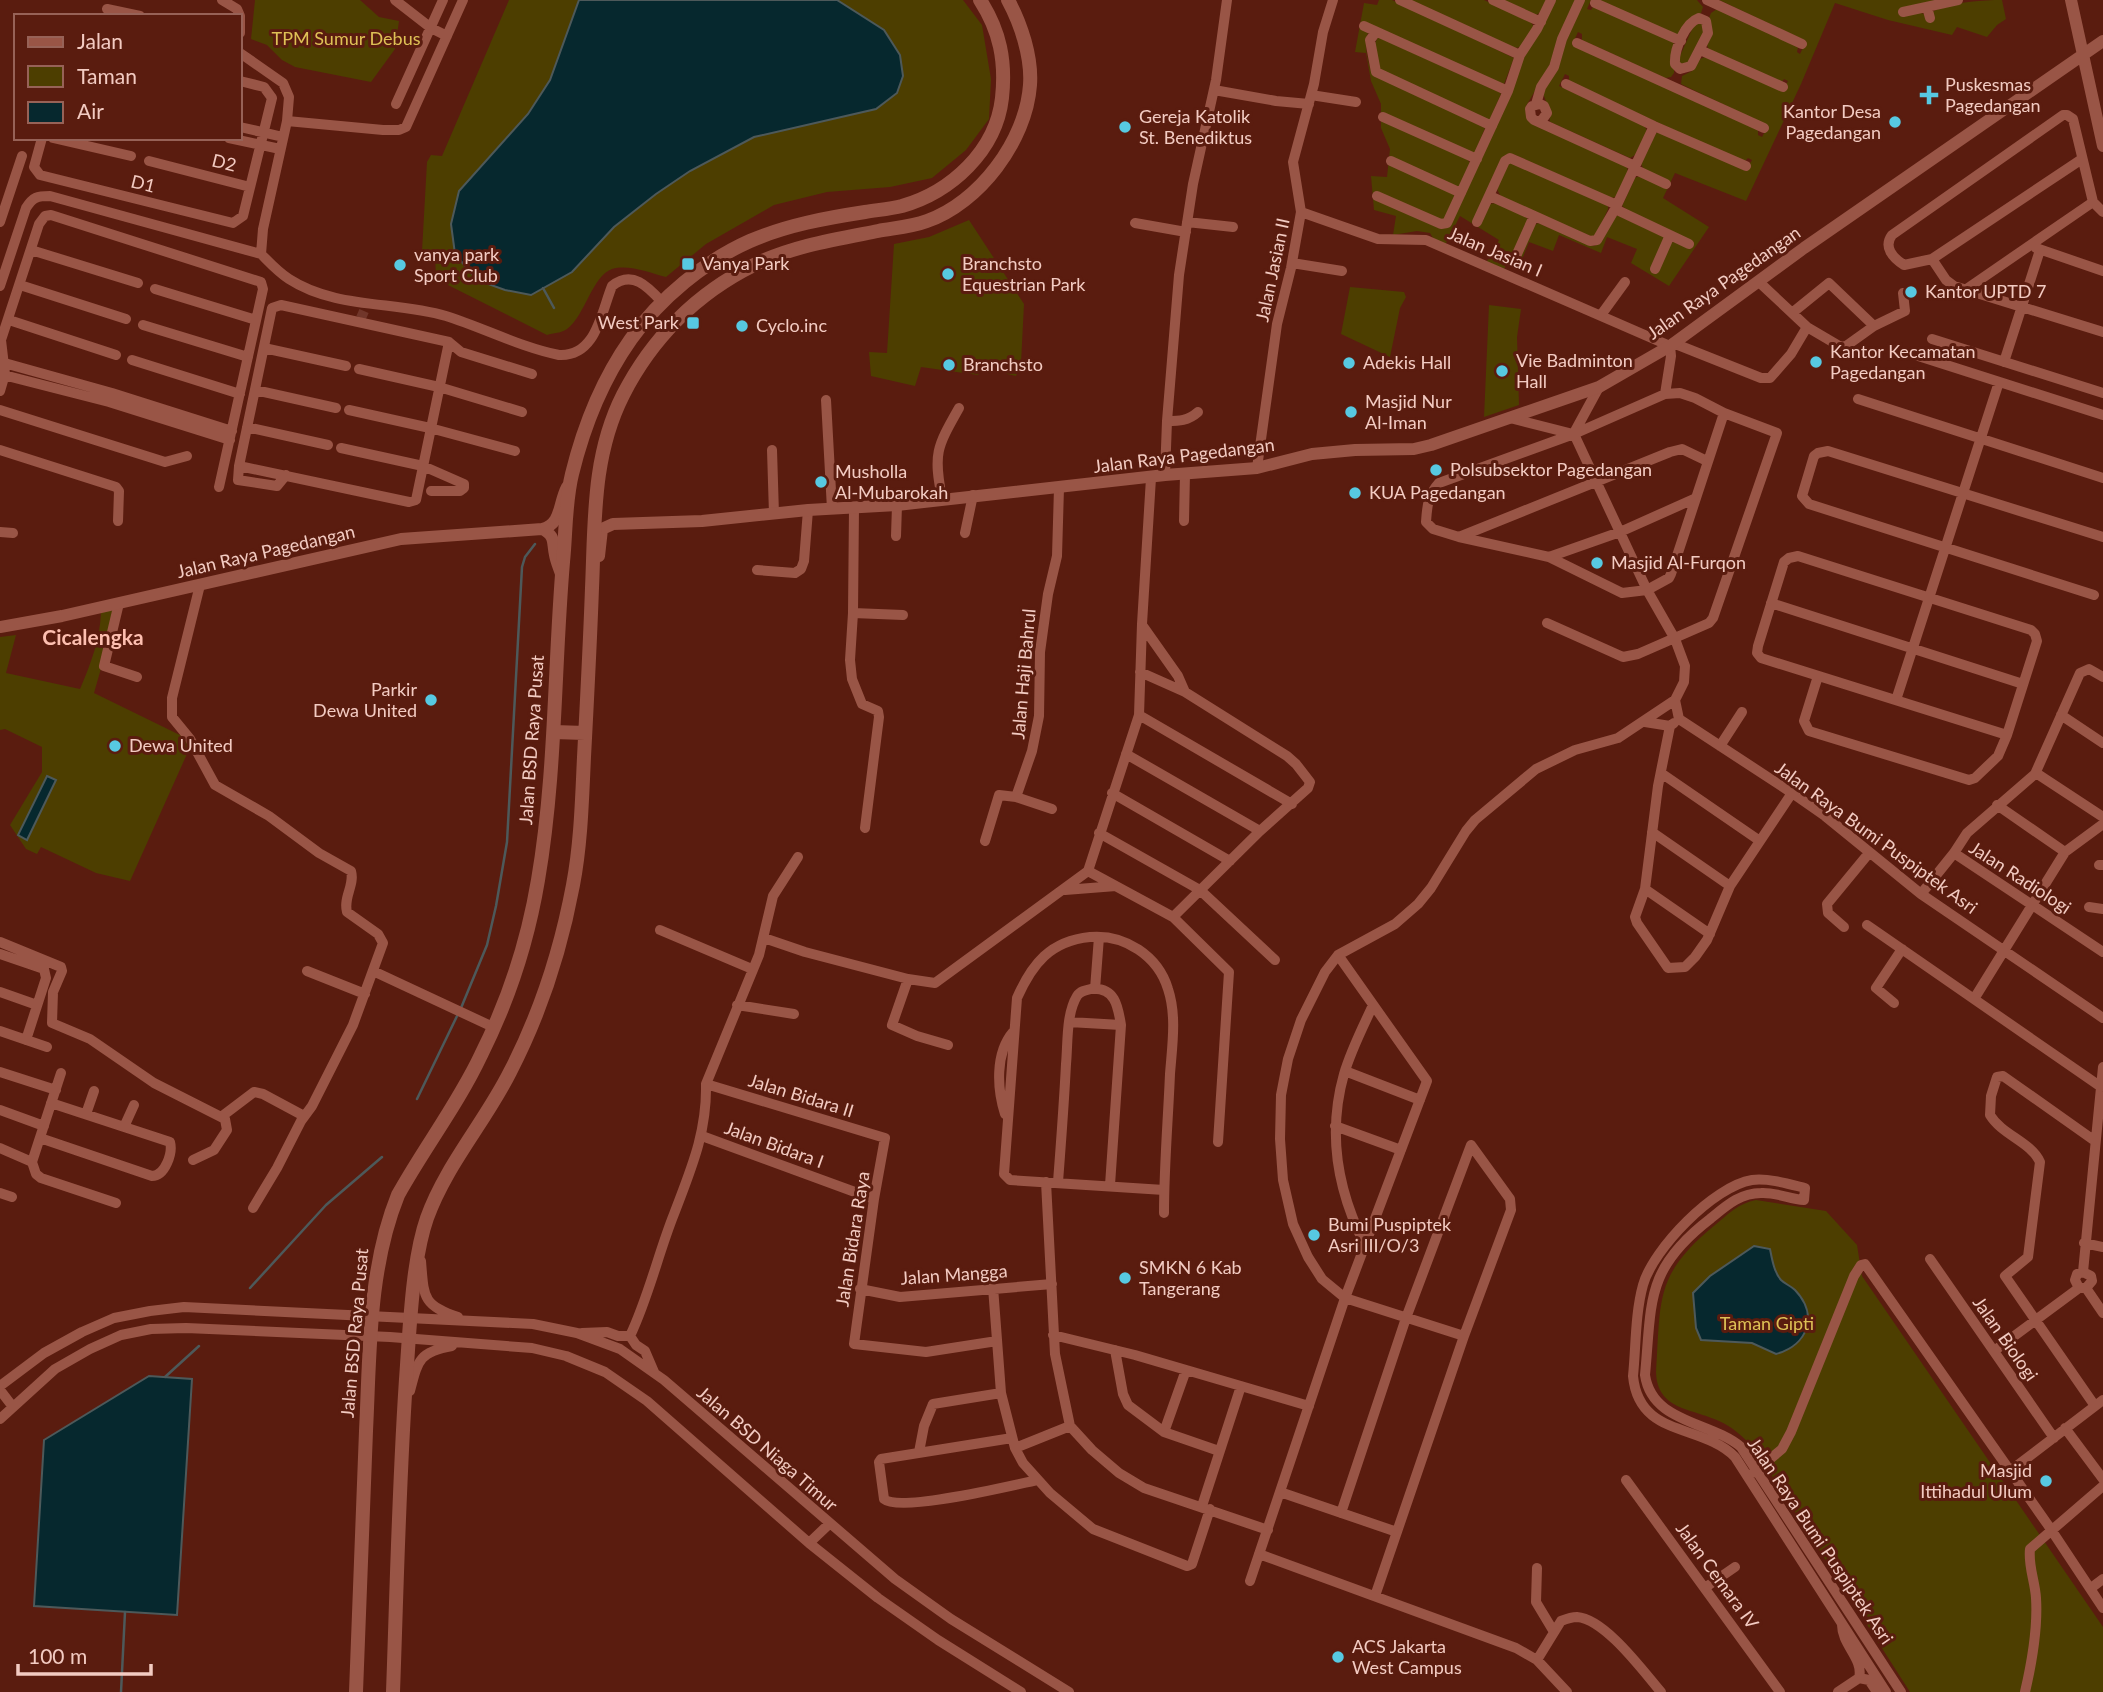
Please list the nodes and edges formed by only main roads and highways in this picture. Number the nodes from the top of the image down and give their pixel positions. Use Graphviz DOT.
graph roads {
  1 [pos="980,0"];
  2 [pos="1008,0"];
  3 [pos="967,169"];
  4 [pos="982,183"];
  5 [pos="593,407"];
  6 [pos="613,417"];
  7 [pos="554,732"];
  8 [pos="585,733"];
  9 [pos="356,1692"];
  10 [pos="393,1692"];
  1 -- 3 [label="main road, Jalan BSD Raya Pusat"];
  2 -- 4 [label="main road"];
  3 -- 4 [label="main road"];
  3 -- 5 [label="main road, Jalan BSD Raya Pusat"];
  4 -- 6 [label="main road"];
  5 -- 6 [label="main road"];
  5 -- 7 [label="main road, Jalan BSD Raya Pusat"];
  6 -- 8 [label="main road"];
  7 -- 8 [label="main road"];
  7 -- 9 [label="main road, Jalan BSD Raya Pusat"];
  8 -- 10 [label="main road"];
}
